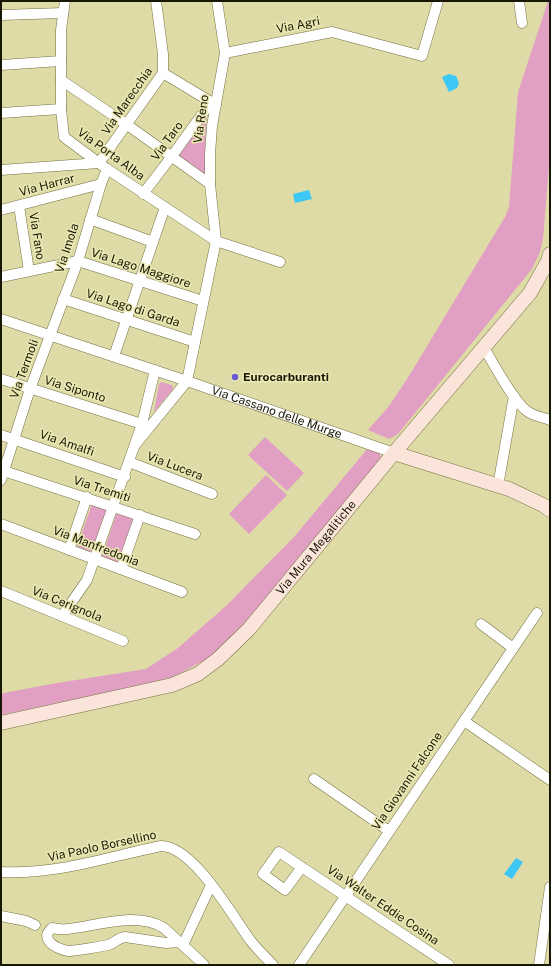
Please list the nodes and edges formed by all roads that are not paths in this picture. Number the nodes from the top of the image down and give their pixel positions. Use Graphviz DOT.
graph roads {
  1 [pos="65,1"];
  2 [pos="156,1"];
  3 [pos="216,1"];
  4 [pos="438,1"];
  5 [pos="519,1"];
  6 [pos="63,13"];
  7 [pos="1,16"];
  8 [pos="522,23"];
  9 [pos="224,53"];
  10 [pos="61,61"];
  11 [pos="1,65"];
  12 [pos="163,72"];
  13 [pos="61,80"];
  14 [pos="213,104"];
  15 [pos="61,109"];
  16 [pos="1,113"];
  17 [pos="126,124"];
  18 [pos="172,156"];
  19 [pos="103,166"];
  20 [pos="1,170"];
  21 [pos="101,184"];
  22 [pos="210,184"];
  23 [pos="143,194"];
  24 [pos="19,206"];
  25 [pos="165,207"];
  26 [pos="1,210"];
  27 [pos="90,219"];
  28 [pos="153,242"];
  29 [pos="216,242"];
  30 [pos="550,254"];
  31 [pos="78,262"];
  32 [pos="280,262"];
  33 [pos="29,271"];
  34 [pos="1,277"];
  35 [pos="140,281"];
  36 [pos="63,299"];
  37 [pos="203,301"];
  38 [pos="1,319"];
  39 [pos="127,319"];
  40 [pos="50,335"];
  41 [pos="195,342"];
  42 [pos="484,348"];
  43 [pos="114,356"];
  44 [pos="155,370"];
  45 [pos="1,379"];
  46 [pos="187,381"];
  47 [pos="30,389"];
  48 [pos="514,396"];
  49 [pos="550,420"];
  50 [pos="142,424"];
  51 [pos="1,435"];
  52 [pos="14,439"];
  53 [pos="135,445"];
  54 [pos="394,453"];
  55 [pos="129,462"];
  56 [pos="2,473"];
  57 [pos="124,477"];
  58 [pos="498,486"];
  59 [pos="212,494"];
  60 [pos="87,498"];
  61 [pos="114,506"];
  62 [pos="550,510"];
  63 [pos="140,515"];
  64 [pos="1,524"];
  65 [pos="195,534"];
  66 [pos="69,550"];
  67 [pos="95,559"];
  68 [pos="121,569"];
  69 [pos="1,591"];
  70 [pos="182,592"];
  71 [pos="537,613"];
  72 [pos="62,616"];
  73 [pos="481,624"];
  74 [pos="123,640"];
  75 [pos="513,648"];
  76 [pos="464,721"];
  77 [pos="1,722"];
  78 [pos="314,779"];
  79 [pos="550,780"];
  80 [pos="389,831"];
  81 [pos="302,867"];
  82 [pos="1,872"];
  83 [pos="211,885"];
  84 [pos="550,887"];
  85 [pos="345,896"];
  86 [pos="1,916"];
  87 [pos="49,932"];
  88 [pos="182,944"];
  89 [pos="204,965"];
  90 [pos="273,965"];
  91 [pos="299,965"];
  92 [pos="449,965"];
  93 [pos="539,965"];
  1 -- 6 [label="street, Via Porta Alba"];
  2 -- 12 [label="street, Via Marecchia"];
  3 -- 9 [label="street, Via Reno"];
  4 -- 9 [label="street, Via Agri"];
  5 -- 8 [label="street"];
  6 -- 7 [label="street"];
  6 -- 10 [label="street, Via Porta Alba"];
  9 -- 14 [label="street, Via Reno"];
  10 -- 11 [label="street"];
  10 -- 13 [label="street, Via Porta Alba"];
  12 -- 14 [label="street"];
  12 -- 17 [label="street, Via Marecchia"];
  13 -- 15 [label="street, Via Porta Alba"];
  13 -- 17 [label="street"];
  14 -- 18 [label="street, Via Taro"];
  14 -- 22 [label="street, Via Reno"];
  15 -- 16 [label="street"];
  15 -- 19 [label="street, Via Porta Alba"];
  17 -- 18 [label="street"];
  17 -- 19 [label="street, Via Marecchia"];
  18 -- 22 [label="street"];
  18 -- 23 [label="street, Via Taro"];
  19 -- 20 [label="street"];
  19 -- 21 [label="street, Via Imola"];
  19 -- 23 [label="street, Via Porta Alba"];
  21 -- 24 [label="street, Via Harrar"];
  21 -- 27 [label="street, Via Imola"];
  22 -- 29 [label="street, Via Reno"];
  23 -- 25 [label="street, Via Porta Alba"];
  24 -- 26 [label="street, Via Harrar"];
  24 -- 33 [label="street, Via Fano"];
  25 -- 28 [label="street"];
  25 -- 29 [label="street, Via Porta Alba"];
  27 -- 28 [label="street"];
  27 -- 31 [label="street, Via Imola"];
  28 -- 35 [label="street"];
  29 -- 32 [label="street, Via Porta Alba"];
  29 -- 37 [label="street, Via Reno"];
  30 -- 42 [label="street, Via Mura Megalitiche"];
  31 -- 33 [label="street, Via Lago Maggiore"];
  31 -- 35 [label="street, Via Lago Maggiore"];
  31 -- 36 [label="street, Via Imola"];
  33 -- 34 [label="street, Via Lago Maggiore"];
  35 -- 37 [label="street, Via Lago Maggiore"];
  35 -- 39 [label="street"];
  36 -- 39 [label="street, Via Lago di Garda"];
  36 -- 40 [label="street, Via Imola"];
  37 -- 41 [label="street, Via Reno"];
  38 -- 40 [label="street, Via Cassano delle Murge"];
  39 -- 41 [label="street, Via Lago di Garda"];
  39 -- 43 [label="street"];
  40 -- 43 [label="street, Via Cassano delle Murge"];
  40 -- 47 [label="street, Via Termoli"];
  41 -- 46 [label="street, Via Reno"];
  42 -- 48 [label="street"];
  42 -- 54 [label="street, Via Mura Megalitiche"];
  43 -- 44 [label="street, Via Cassano delle Murge"];
  44 -- 46 [label="street, Via Cassano delle Murge"];
  44 -- 50 [label="street, Via Lucera"];
  45 -- 47 [label="street, Via Siponto"];
  46 -- 53 [label="street, Via Lucera"];
  46 -- 54 [label="street, Via Cassano delle Murge"];
  47 -- 50 [label="street, Via Siponto"];
  47 -- 52 [label="street, Via Termoli"];
  48 -- 49 [label="street"];
  48 -- 58 [label="street"];
  50 -- 53 [label="street, Via Lucera"];
  51 -- 52 [label="street, Via Amalfi"];
  52 -- 56 [label="street, Via Termoli"];
  52 -- 57 [label="street, Via Amalfi"];
  53 -- 55 [label="street, Via Lucera"];
  54 -- 58 [label="street, Via Cassano delle Murge"];
  54 -- 77 [label="street, Via Mura Megalitiche"];
  55 -- 57 [label="street, Via Lucera"];
  55 -- 59 [label="street, Via Lucera"];
  56 -- 60 [label="street, Via Tremiti"];
  57 -- 61 [label="street, Via Lucera"];
  58 -- 62 [label="street, Via Cassano delle Murge"];
  60 -- 61 [label="street, Via Tremiti"];
  60 -- 66 [label="street"];
  61 -- 63 [label="street, Via Tremiti"];
  61 -- 67 [label="street, Via Lucera"];
  63 -- 65 [label="street, Via Tremiti"];
  63 -- 68 [label="street"];
  64 -- 66 [label="street, Via Manfredonia"];
  66 -- 67 [label="street, Via Manfredonia"];
  67 -- 68 [label="street, Via Manfredonia"];
  67 -- 72 [label="street, Via Lucera"];
  68 -- 70 [label="street, Via Manfredonia"];
  69 -- 72 [label="street, Via Cerignola"];
  71 -- 75 [label="street, Via Giovanni Falcone"];
  72 -- 74 [label="street, Via Cerignola"];
  73 -- 75 [label="street"];
  75 -- 76 [label="street, Via Giovanni Falcone"];
  76 -- 79 [label="street"];
  76 -- 80 [label="street, Via Giovanni Falcone"];
  78 -- 80 [label="street"];
  80 -- 85 [label="street, Via Giovanni Falcone"];
  81 -- 85 [label="street, Via Walter Eddie Cosina"];
  82 -- 83 [label="street, Via Paolo Borsellino"];
  83 -- 88 [label="street"];
  83 -- 90 [label="street, Via Paolo Borsellino"];
  84 -- 93 [label="street"];
  85 -- 91 [label="street, Via Giovanni Falcone"];
  85 -- 92 [label="street, Via Walter Eddie Cosina"];
  86 -- 87 [label="street"];
  87 -- 88 [label="street"];
  87 -- 88 [label="street"];
  88 -- 89 [label="street"];
}
